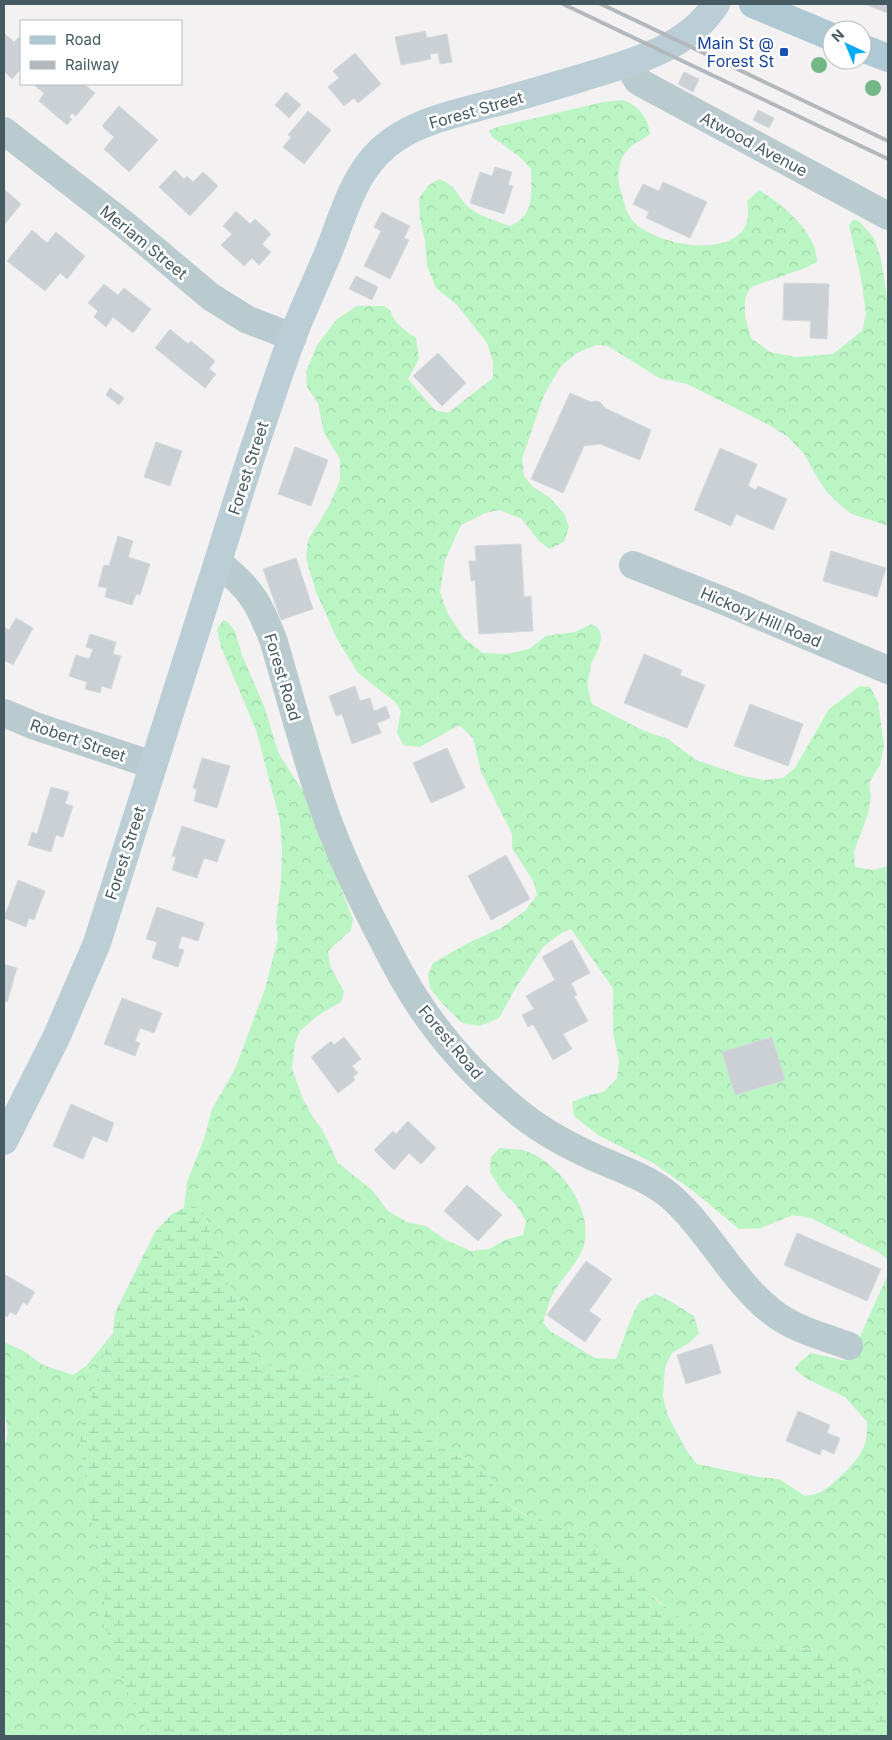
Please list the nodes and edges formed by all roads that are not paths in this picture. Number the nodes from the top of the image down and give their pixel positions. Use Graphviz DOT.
graph roads {
  1 [pos="716,4"];
  2 [pos="753,4"];
  3 [pos="822,33"];
  4 [pos="872,52"];
  5 [pos="888,58"];
  6 [pos="628,64"];
  7 [pos="4,131"];
  8 [pos="888,216"];
  9 [pos="293,337"];
  10 [pos="218,563"];
  11 [pos="633,565"];
  12 [pos="888,670"];
  13 [pos="4,713"];
  14 [pos="153,765"];
  15 [pos="4,1142"];
  16 [pos="849,1346"];
  1 -- 6 [label="main road, Forest Street"];
  2 -- 3 [label="main road"];
  4 -- 5 [label="main road"];
  6 -- 8 [label="street, Atwood Avenue"];
  6 -- 9 [label="main road, Forest Street"];
  7 -- 9 [label="street, Meriam Street"];
  9 -- 10 [label="main road, Forest Street"];
  10 -- 14 [label="main road, Forest Street"];
  10 -- 16 [label="street, Forest Road"];
  11 -- 12 [label="street, Hickory Hill Road"];
  13 -- 14 [label="street, Robert Street"];
  14 -- 15 [label="main road, Forest Street"];
}
